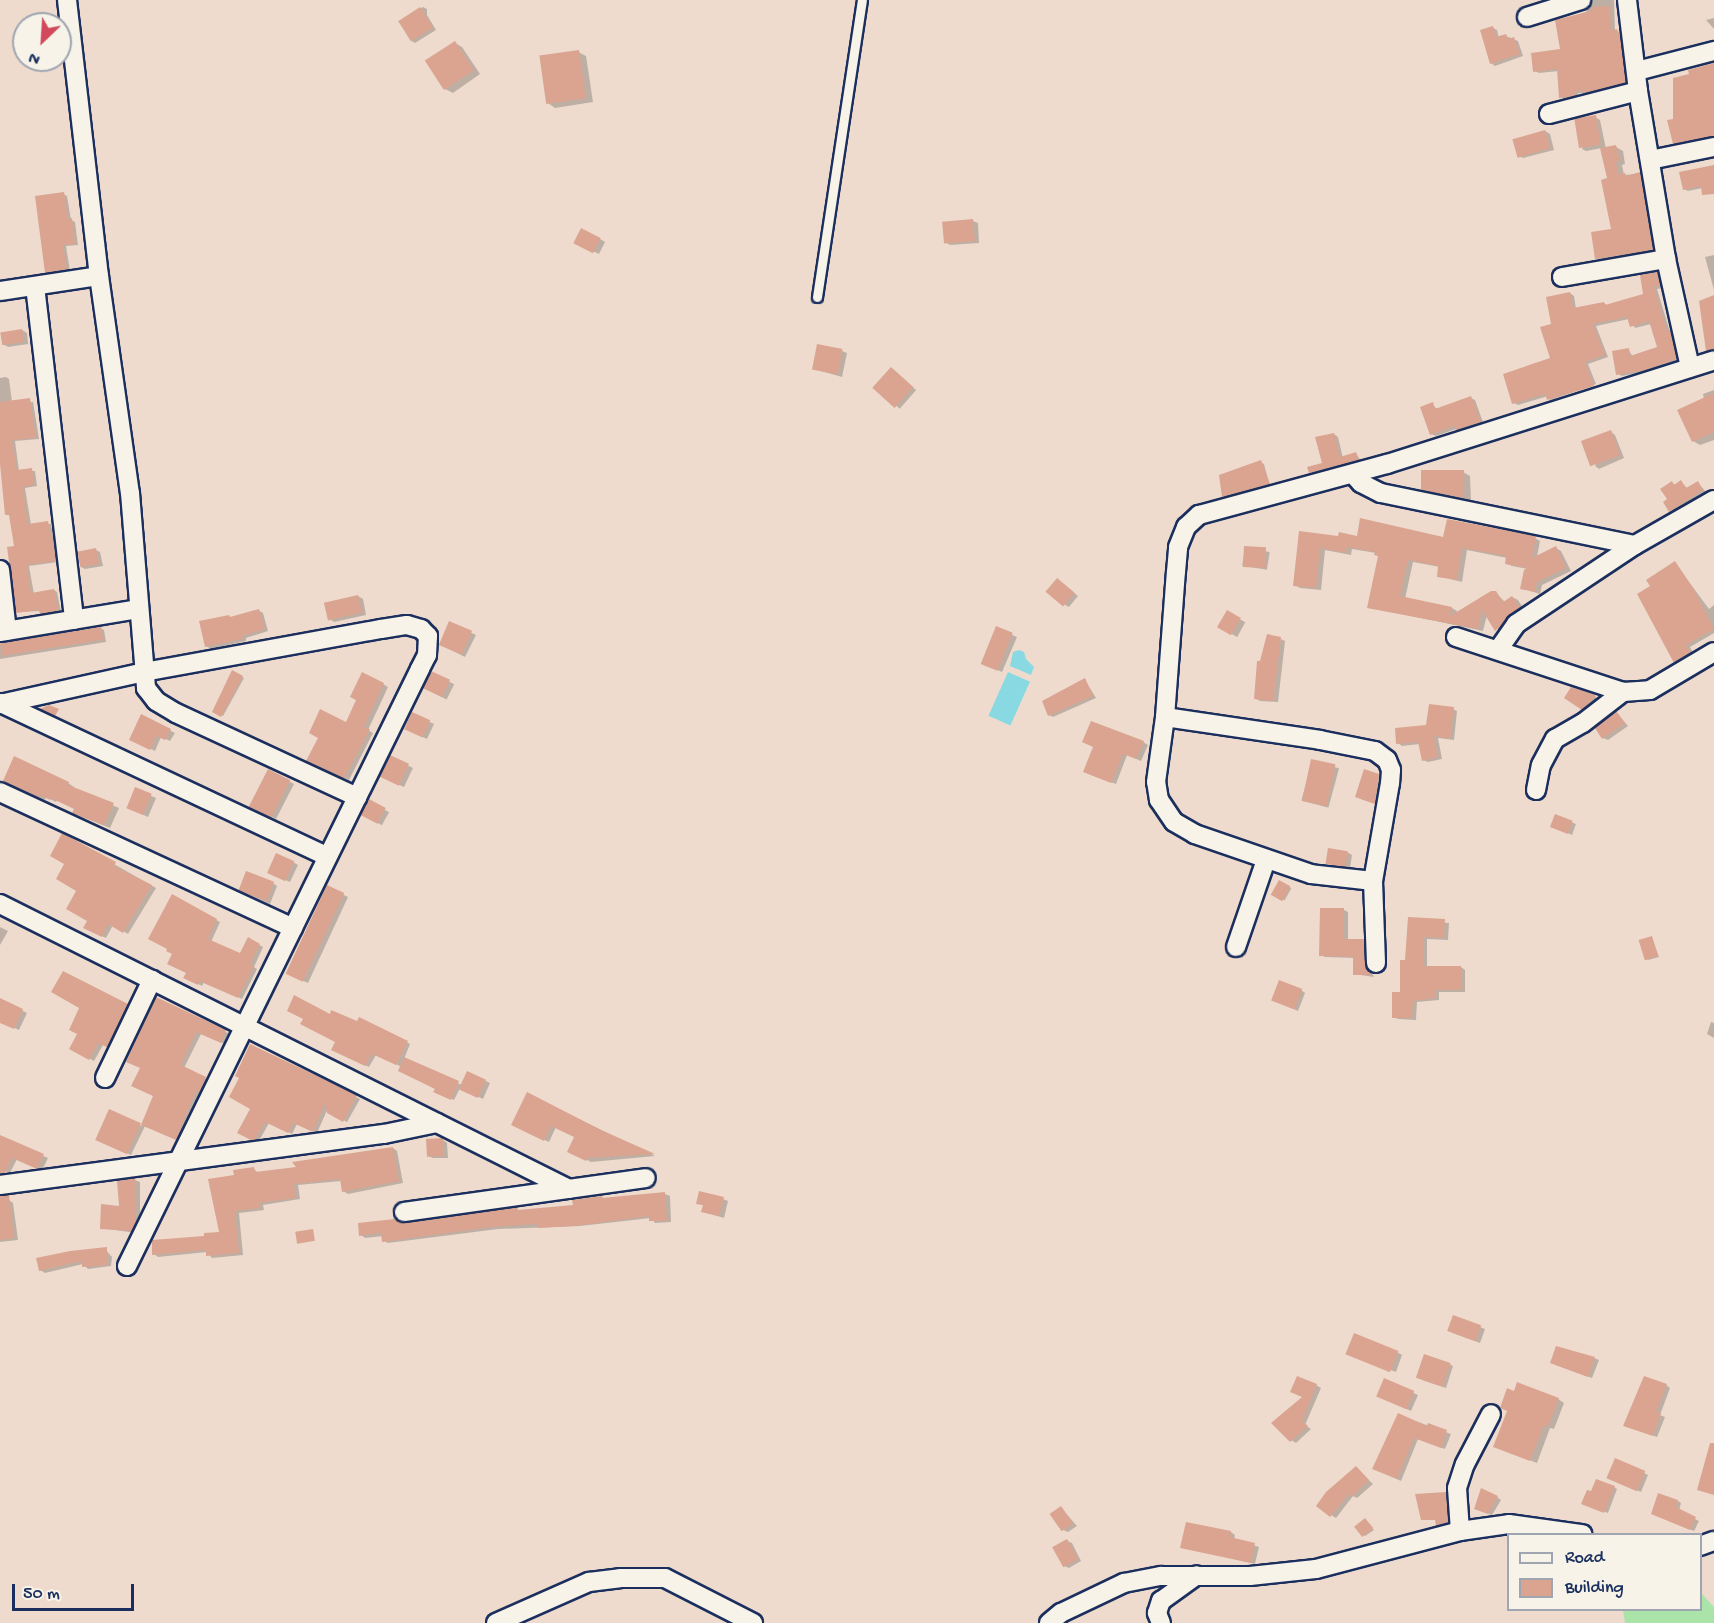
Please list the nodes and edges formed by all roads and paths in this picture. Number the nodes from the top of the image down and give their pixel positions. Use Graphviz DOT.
graph roads {
  1 [pos="67,0"];
  2 [pos="862,0"];
  3 [pos="1581,0"];
  4 [pos="1627,0"];
  5 [pos="1527,17"];
  6 [pos="1714,51"];
  7 [pos="1636,71"];
  8 [pos="1638,91"];
  9 [pos="1549,114"];
  10 [pos="1714,147"];
  11 [pos="1650,160"];
  12 [pos="1666,259"];
  13 [pos="99,276"];
  14 [pos="1562,277"];
  15 [pos="35,286"];
  16 [pos="0,291"];
  17 [pos="816,297"];
  18 [pos="1714,360"];
  19 [pos="1690,367"];
  20 [pos="1387,464"];
  21 [pos="1353,474"];
  22 [pos="1381,493"];
  23 [pos="1714,500"];
  24 [pos="1635,545"];
  25 [pos="0,570"];
  26 [pos="139,609"];
  27 [pos="74,620"];
  28 [pos="3,631"];
  29 [pos="1456,637"];
  30 [pos="1498,650"];
  31 [pos="1714,652"];
  32 [pos="144,672"];
  33 [pos="1623,692"];
  34 [pos="0,704"];
  35 [pos="1164,717"];
  36 [pos="1536,790"];
  37 [pos="0,792"];
  38 [pos="357,797"];
  39 [pos="328,857"];
  40 [pos="1266,860"];
  41 [pos="1373,881"];
  42 [pos="0,904"];
  43 [pos="293,928"];
  44 [pos="1236,947"];
  45 [pos="1376,963"];
  46 [pos="152,980"];
  47 [pos="245,1026"];
  48 [pos="105,1078"];
  49 [pos="437,1123"];
  50 [pos="179,1160"];
  51 [pos="646,1178"];
  52 [pos="0,1185"];
  53 [pos="569,1189"];
  54 [pos="404,1212"];
  55 [pos="127,1266"];
  56 [pos="1491,1414"];
  57 [pos="1460,1532"];
  58 [pos="1575,1533"];
  59 [pos="1197,1575"];
  60 [pos="496,1623"];
  61 [pos="753,1623"];
  62 [pos="1048,1623"];
  63 [pos="1161,1623"];
  1 -- 13 [label="street"];
  2 -- 17 [label="lane"];
  3 -- 5 [label="street"];
  4 -- 7 [label="street"];
  6 -- 7 [label="street"];
  7 -- 8 [label="street"];
  8 -- 9 [label="street"];
  8 -- 11 [label="street"];
  10 -- 11 [label="street"];
  11 -- 12 [label="street"];
  12 -- 14 [label="street"];
  12 -- 19 [label="street"];
  13 -- 15 [label="street"];
  13 -- 26 [label="street"];
  15 -- 16 [label="street"];
  15 -- 27 [label="street"];
  18 -- 19 [label="street"];
  19 -- 20 [label="street"];
  20 -- 21 [label="street"];
  20 -- 22 [label="street"];
  21 -- 22 [label="street"];
  21 -- 35 [label="street"];
  22 -- 24 [label="street"];
  23 -- 24 [label="street"];
  24 -- 30 [label="street"];
  25 -- 28 [label="street"];
  26 -- 27 [label="street"];
  26 -- 32 [label="street"];
  27 -- 28 [label="street"];
  29 -- 30 [label="street"];
  30 -- 33 [label="street"];
  31 -- 33 [label="street"];
  32 -- 34 [label="street"];
  32 -- 38 [label="street"];
  32 -- 38 [label="street"];
  33 -- 36 [label="street"];
  34 -- 39 [label="street"];
  35 -- 40 [label="street"];
  35 -- 41 [label="street"];
  37 -- 43 [label="street"];
  38 -- 39 [label="street"];
  39 -- 43 [label="street"];
  40 -- 41 [label="street"];
  40 -- 44 [label="street"];
  41 -- 45 [label="street"];
  42 -- 46 [label="street"];
  43 -- 47 [label="street"];
  46 -- 47 [label="street"];
  46 -- 48 [label="street"];
  47 -- 49 [label="street"];
  47 -- 50 [label="street"];
  49 -- 50 [label="street"];
  49 -- 53 [label="street"];
  50 -- 52 [label="street"];
  50 -- 55 [label="street"];
  51 -- 53 [label="street"];
  53 -- 54 [label="street"];
  56 -- 57 [label="street"];
  57 -- 58 [label="street"];
  57 -- 59 [label="street"];
  59 -- 62 [label="street"];
  59 -- 63 [label="street"];
  60 -- 61 [label="street"];
}
